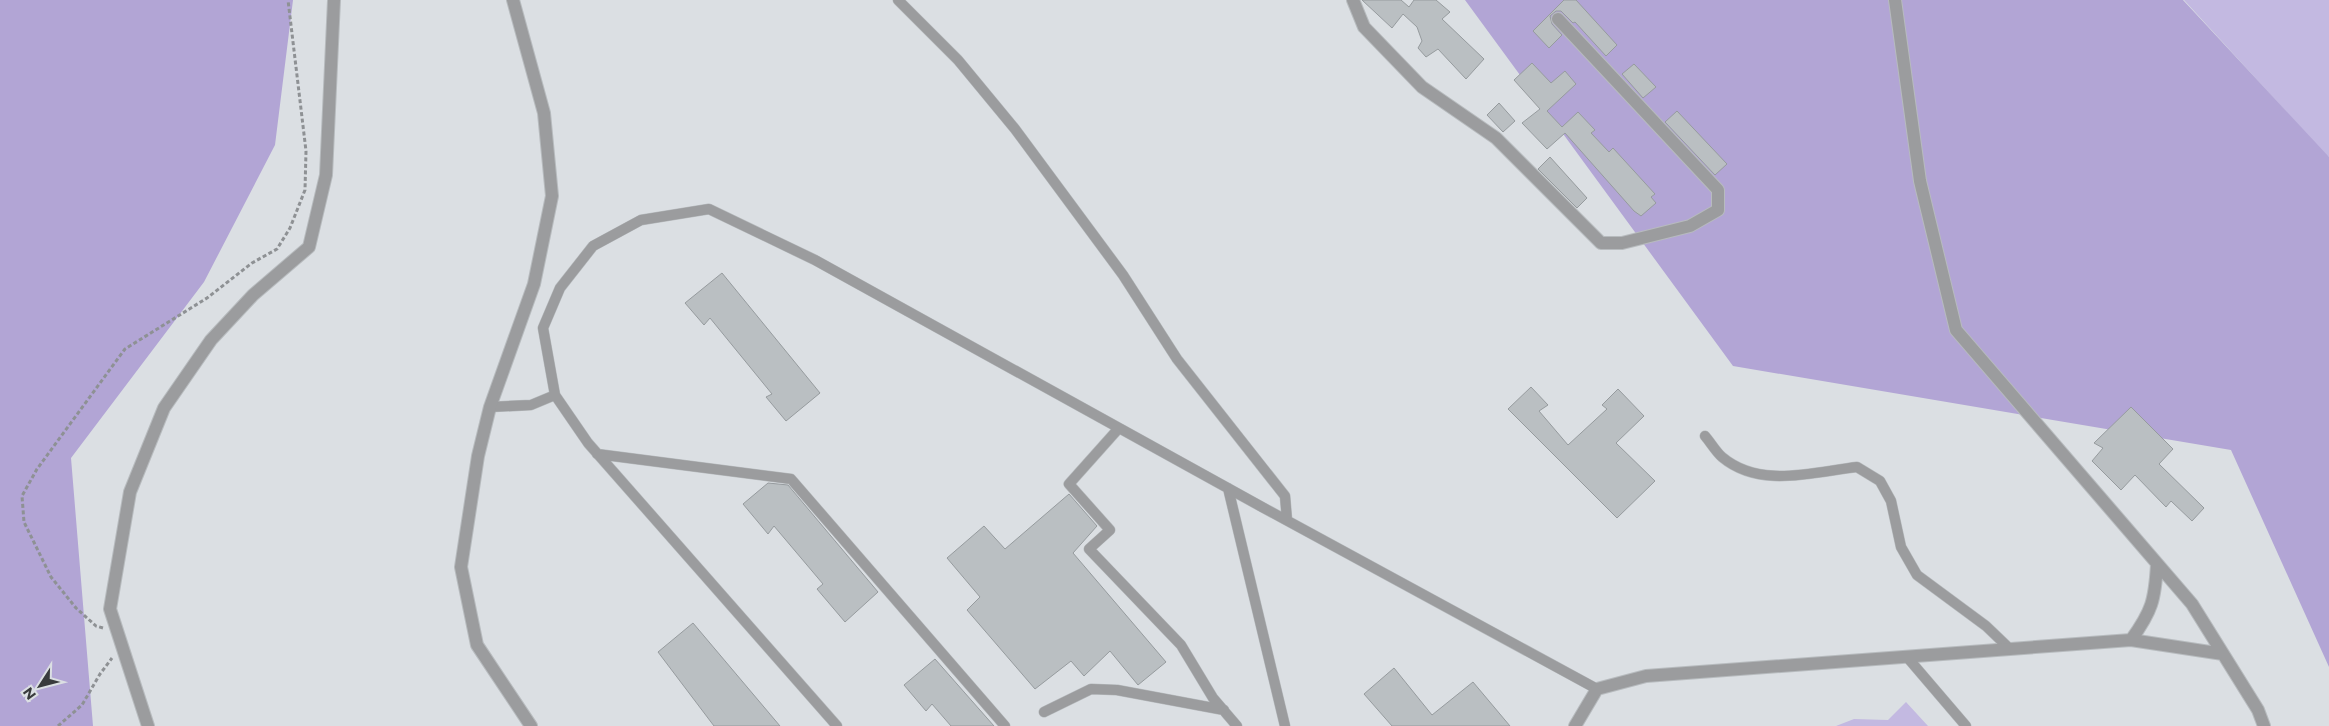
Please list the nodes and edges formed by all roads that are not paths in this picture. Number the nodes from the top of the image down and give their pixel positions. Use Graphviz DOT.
graph roads {
  1 [pos="334,0"];
  2 [pos="513,0"];
  3 [pos="898,0"];
  4 [pos="1353,0"];
  5 [pos="1895,0"];
  6 [pos="1558,19"];
  7 [pos="555,395"];
  8 [pos="490,407"];
  9 [pos="1119,428"];
  10 [pos="1706,436"];
  11 [pos="597,454"];
  12 [pos="1228,488"];
  13 [pos="1287,520"];
  14 [pos="2157,564"];
  15 [pos="2131,640"];
  16 [pos="2010,649"];
  17 [pos="2223,654"];
  18 [pos="1908,657"];
  19 [pos="1597,689"];
  20 [pos="1224,710"];
  21 [pos="1044,712"];
  22 [pos="148,726"];
  23 [pos="531,726"];
  24 [pos="837,726"];
  25 [pos="1005,726"];
  26 [pos="1237,726"];
  27 [pos="1285,726"];
  28 [pos="1575,726"];
  29 [pos="1966,726"];
  30 [pos="2264,726"];
  1 -- 22 [label="street"];
  2 -- 8 [label="street"];
  3 -- 13 [label="lane"];
  4 -- 6 [label="street"];
  5 -- 14 [label="street"];
  7 -- 8 [label="lane"];
  7 -- 9 [label="lane"];
  7 -- 11 [label="lane"];
  8 -- 23 [label="street"];
  9 -- 12 [label="lane"];
  9 -- 20 [label="lane"];
  10 -- 16 [label="lane"];
  11 -- 24 [label="lane"];
  11 -- 25 [label="lane"];
  12 -- 13 [label="lane"];
  12 -- 27 [label="lane"];
  13 -- 19 [label="lane"];
  14 -- 15 [label="street"];
  14 -- 17 [label="street"];
  15 -- 16 [label="street"];
  15 -- 17 [label="street"];
  16 -- 18 [label="street"];
  17 -- 30 [label="street"];
  18 -- 19 [label="street"];
  18 -- 29 [label="lane"];
  19 -- 28 [label="street"];
  20 -- 21 [label="lane"];
  20 -- 26 [label="lane"];
}
